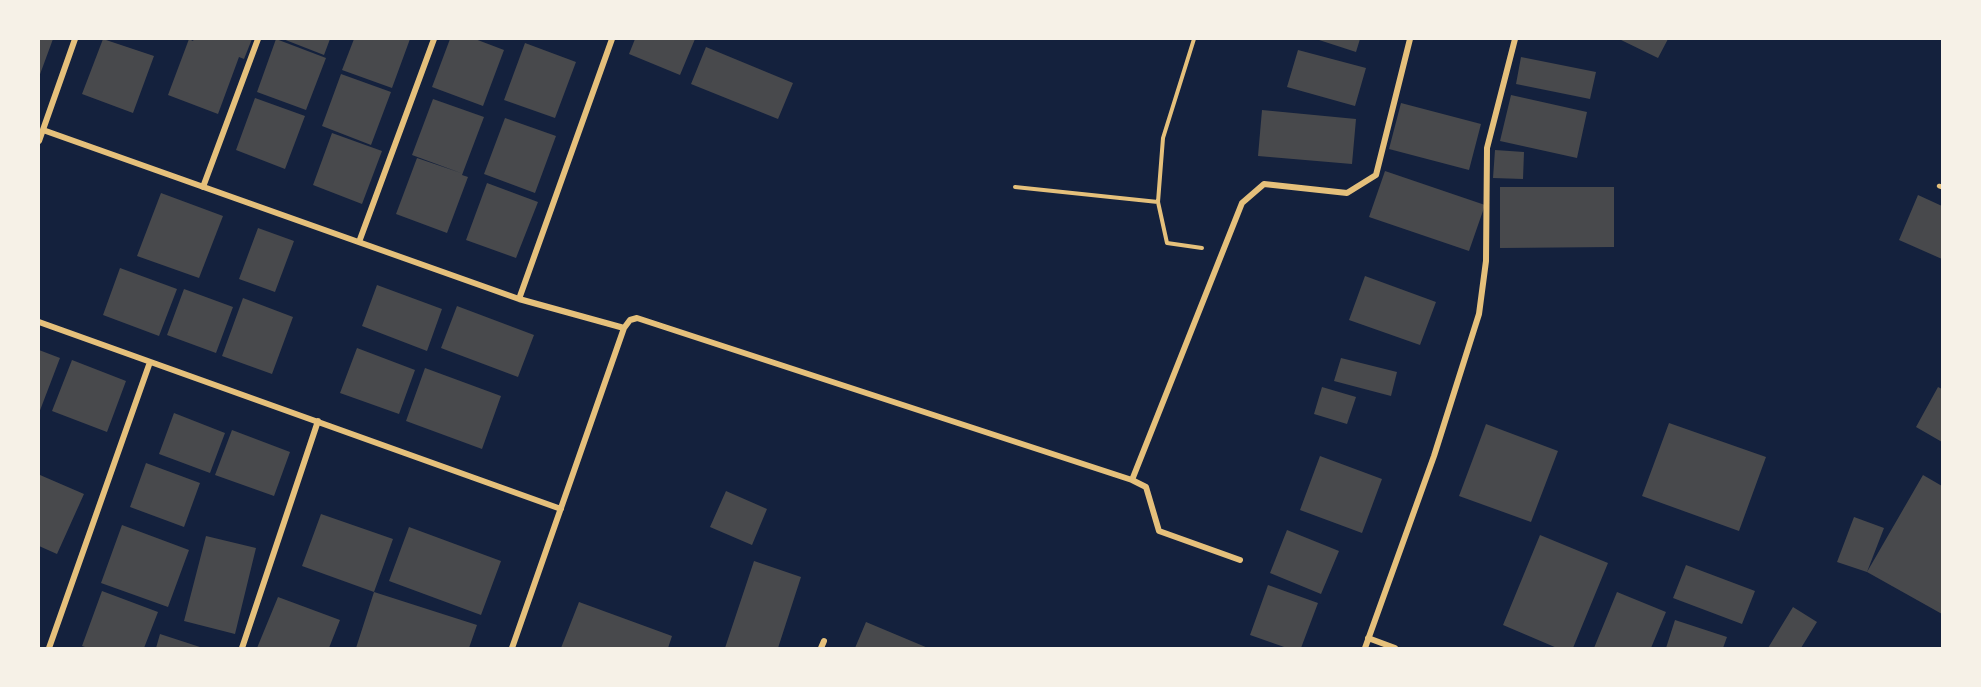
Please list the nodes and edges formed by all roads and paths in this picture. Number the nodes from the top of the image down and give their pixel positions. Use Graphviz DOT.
graph roads {
  1 [pos="75,39"];
  2 [pos="258,39"];
  3 [pos="434,39"];
  4 [pos="612,39"];
  5 [pos="1194,39"];
  6 [pos="1410,39"];
  7 [pos="1515,39"];
  8 [pos="43,130"];
  9 [pos="39,141"];
  10 [pos="203,187"];
  11 [pos="1015,187"];
  12 [pos="1158,202"];
  13 [pos="359,242"];
  14 [pos="1223,251"];
  15 [pos="519,299"];
  16 [pos="39,322"];
  17 [pos="624,328"];
  18 [pos="150,362"];
  19 [pos="318,421"];
  20 [pos="1132,480"];
  21 [pos="561,508"];
  22 [pos="1240,561"];
  23 [pos="1368,638"];
  24 [pos="49,648"];
  25 [pos="242,648"];
  26 [pos="512,648"];
  27 [pos="1365,648"];
  28 [pos="1395,648"];
  1 -- 8 [label="street"];
  2 -- 10 [label="street"];
  3 -- 13 [label="street"];
  4 -- 15 [label="street"];
  5 -- 12 [label="path"];
  6 -- 14 [label="street"];
  7 -- 23 [label="street"];
  8 -- 9 [label="street"];
  8 -- 10 [label="street"];
  10 -- 13 [label="street"];
  11 -- 12 [label="path"];
  12 -- 14 [label="path"];
  13 -- 15 [label="street"];
  14 -- 20 [label="street"];
  15 -- 17 [label="street"];
  16 -- 18 [label="street"];
  17 -- 20 [label="street"];
  17 -- 21 [label="street"];
  18 -- 19 [label="street"];
  18 -- 24 [label="street"];
  19 -- 21 [label="street"];
  19 -- 25 [label="street"];
  20 -- 22 [label="street"];
  21 -- 26 [label="street"];
  23 -- 27 [label="street"];
  23 -- 28 [label="street"];
}
